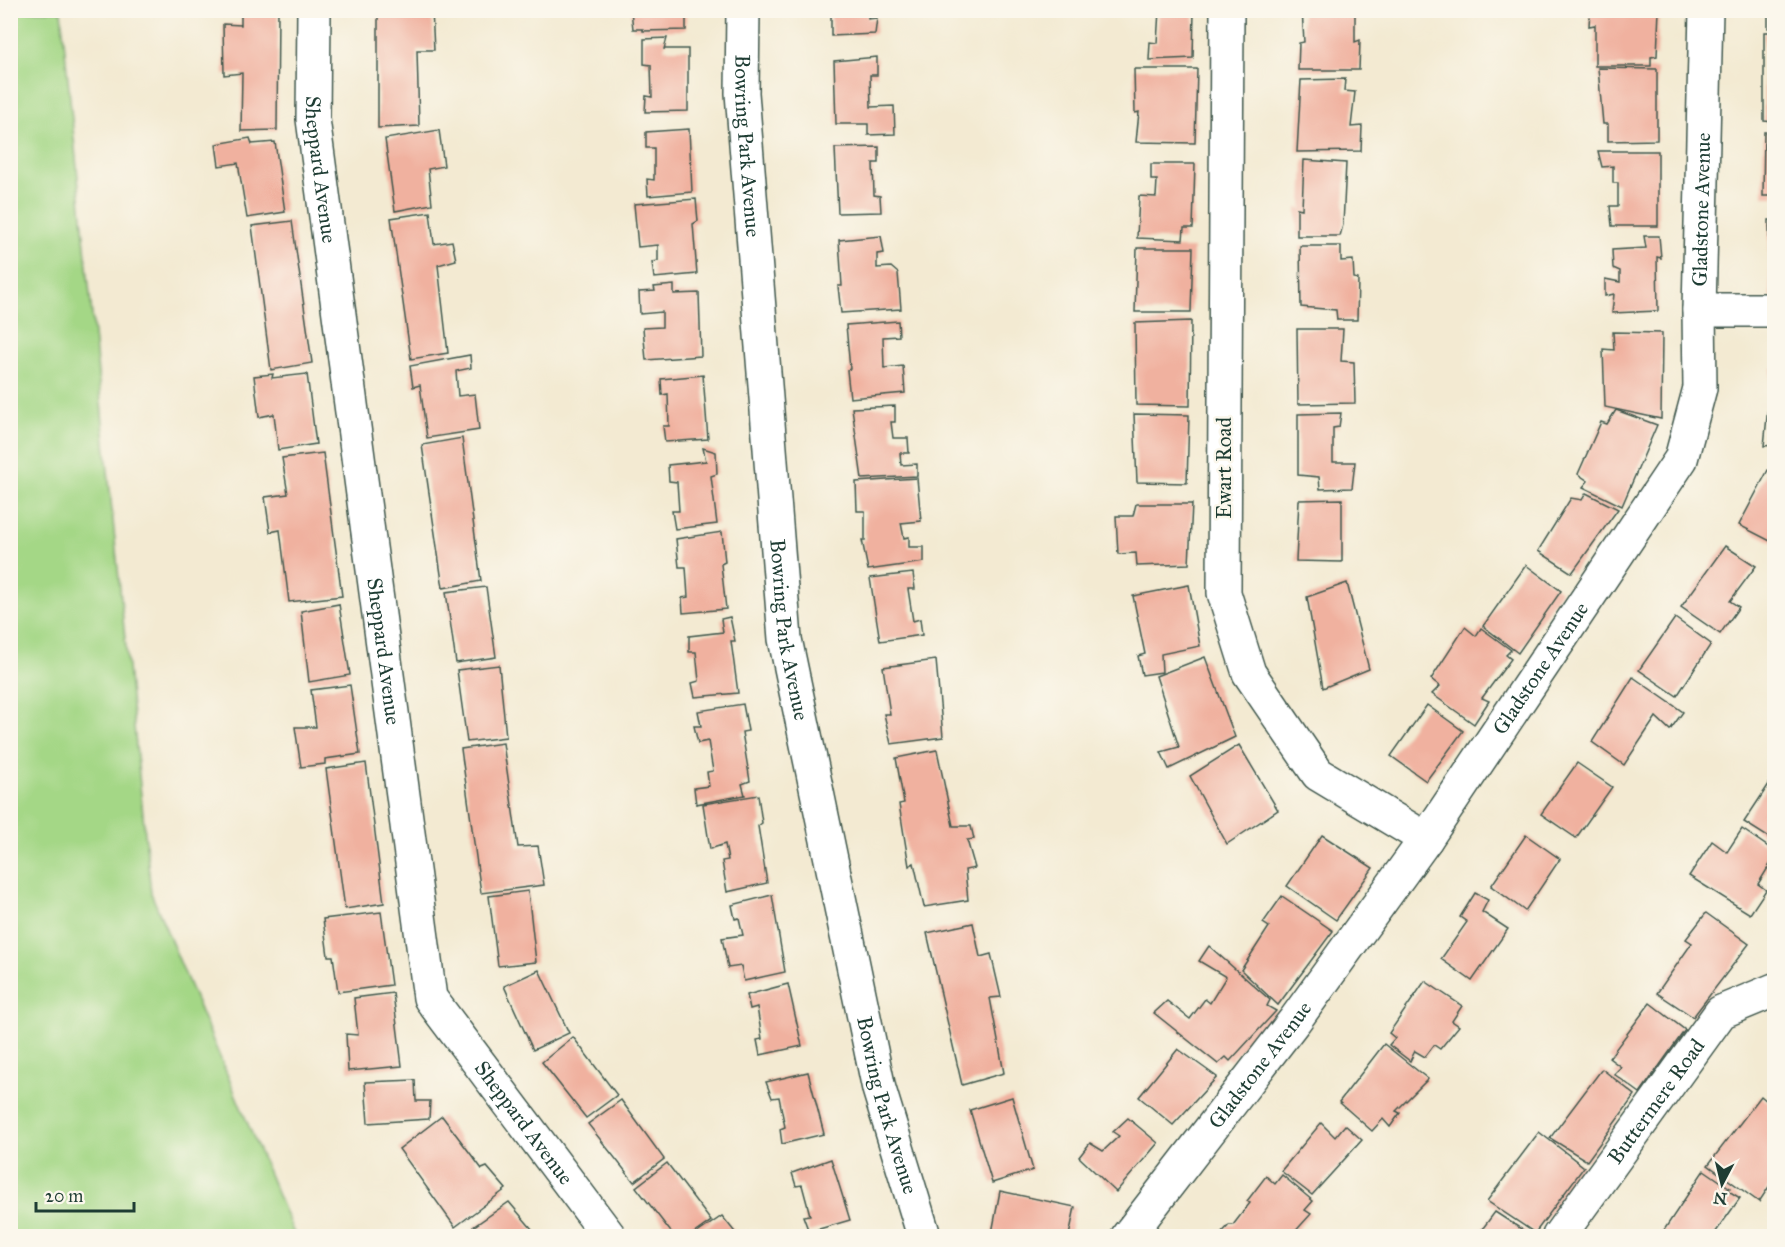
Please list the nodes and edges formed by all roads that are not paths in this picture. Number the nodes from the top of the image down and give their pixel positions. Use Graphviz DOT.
graph roads {
  1 [pos="314,10"];
  2 [pos="743,10"];
  3 [pos="1227,10"];
  4 [pos="1706,10"];
  5 [pos="1699,310"];
  6 [pos="1774,310"];
  7 [pos="1426,839"];
  8 [pos="1774,990"];
  9 [pos="609,1236"];
  10 [pos="924,1236"];
  11 [pos="1128,1236"];
  12 [pos="1559,1236"];
  1 -- 9 [label="street, Sheppard Avenue"];
  2 -- 10 [label="street, Bowring Park Avenue"];
  3 -- 7 [label="street, Ewart Road"];
  4 -- 5 [label="street, Gladstone Avenue"];
  5 -- 6 [label="street"];
  5 -- 7 [label="street, Gladstone Avenue"];
  7 -- 11 [label="street, Gladstone Avenue"];
  8 -- 12 [label="street, Buttermere Road"];
}
